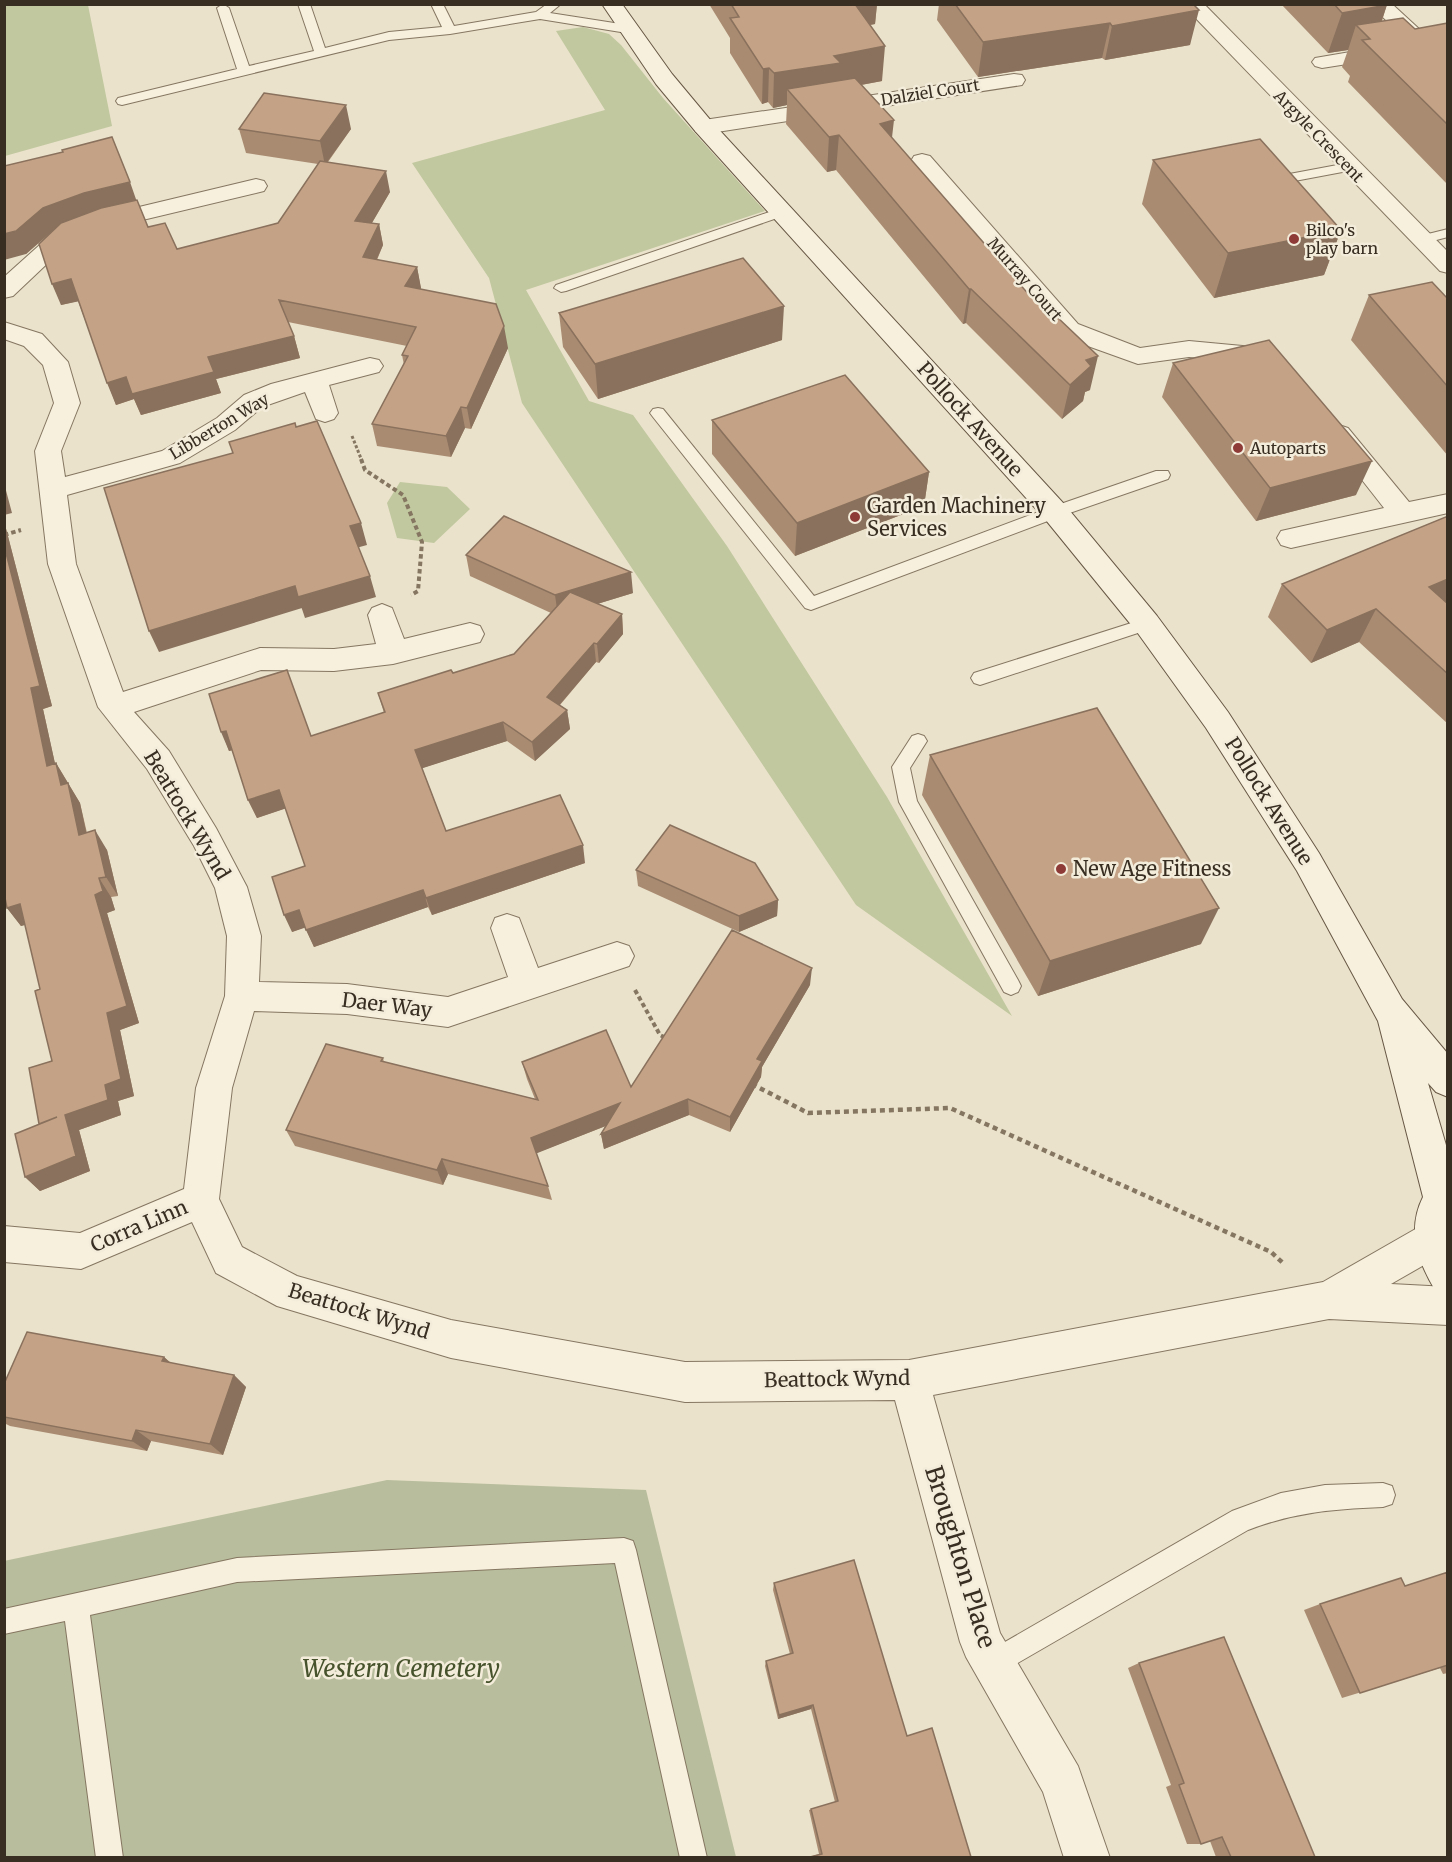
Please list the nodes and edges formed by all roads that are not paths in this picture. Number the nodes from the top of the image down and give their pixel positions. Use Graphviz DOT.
graph roads {
  1 [pos="304,4"];
  2 [pos="437,4"];
  3 [pos="555,4"];
  4 [pos="612,4"];
  5 [pos="1192,4"];
  6 [pos="1379,4"];
  7 [pos="223,8"];
  8 [pos="540,15"];
  9 [pos="627,29"];
  10 [pos="450,30"];
  11 [pos="1448,42"];
  12 [pos="1426,46"];
  13 [pos="321,52"];
  14 [pos="1322,62"];
  15 [pos="244,71"];
  16 [pos="1014,80"];
  17 [pos="122,101"];
  18 [pos="704,127"];
  19 [pos="922,161"];
  20 [pos="1348,167"];
  21 [pos="1284,180"];
  22 [pos="256,186"];
  23 [pos="781,212"];
  24 [pos="1448,233"];
  25 [pos="1421,240"];
  26 [pos="1448,267"];
  27 [pos="561,288"];
  28 [pos="4,291"];
  29 [pos="4,330"];
  30 [pos="370,366"];
  31 [pos="1283,366"];
  32 [pos="315,382"];
  33 [pos="1321,412"];
  34 [pos="325,413"];
  35 [pos="658,413"];
  36 [pos="1162,475"];
  37 [pos="53,490"];
  38 [pos="1448,502"];
  39 [pos="1055,512"];
  40 [pos="1403,513"];
  41 [pos="1291,538"];
  42 [pos="382,615"];
  43 [pos="1147,624"];
  44 [pos="470,634"];
  45 [pos="393,653"];
  46 [pos="980,678"];
  47 [pos="113,707"];
  48 [pos="918,741"];
  49 [pos="507,928"];
  50 [pos="617,956"];
  51 [pos="528,986"];
  52 [pos="1011,986"];
  53 [pos="242,996"];
  54 [pos="1390,1010"];
  55 [pos="1448,1081"];
  56 [pos="1445,1196"];
  57 [pos="201,1200"];
  58 [pos="1432,1240"];
  59 [pos="4,1244"];
  60 [pos="1448,1276"];
  61 [pos="1329,1300"];
  62 [pos="1448,1306"];
  63 [pos="909,1380"];
  64 [pos="1383,1495"];
  65 [pos="76,1606"];
  66 [pos="4,1622"];
  67 [pos="993,1662"];
  68 [pos="110,1857"];
  69 [pos="694,1857"];
  70 [pos="1087,1857"];
  1 -- 13 [label="lane"];
  2 -- 10 [label="lane"];
  3 -- 8 [label="lane"];
  4 -- 9 [label="street, Pollock Avenue"];
  5 -- 20 [label="street, Argyle Crescent"];
  6 -- 12 [label="street"];
  7 -- 15 [label="lane"];
  8 -- 9 [label="lane"];
  8 -- 10 [label="lane"];
  9 -- 18 [label="street, Pollock Avenue"];
  10 -- 13 [label="lane"];
  11 -- 12 [label="street"];
  12 -- 14 [label="street"];
  13 -- 15 [label="lane"];
  15 -- 17 [label="lane"];
  16 -- 18 [label="street, Dalziel Court"];
  18 -- 23 [label="street, Pollock Avenue"];
  19 -- 31 [label="street, Murray Court"];
  20 -- 21 [label="lane"];
  20 -- 25 [label="street, Argyle Crescent"];
  22 -- 28 [label="street"];
  23 -- 27 [label="lane"];
  23 -- 39 [label="street, Pollock Avenue"];
  24 -- 25 [label="lane"];
  25 -- 26 [label="street, Argyle Crescent"];
  29 -- 37 [label="street, Beattock Wynd"];
  30 -- 32 [label="street, Libberton Way"];
  32 -- 34 [label="street"];
  32 -- 37 [label="street, Libberton Way"];
  33 -- 40 [label="street"];
  35 -- 39 [label="lane"];
  36 -- 39 [label="lane"];
  37 -- 47 [label="street, Beattock Wynd"];
  38 -- 40 [label="street"];
  39 -- 43 [label="street, Pollock Avenue"];
  40 -- 41 [label="street"];
  42 -- 45 [label="street"];
  43 -- 46 [label="lane"];
  43 -- 54 [label="street, Pollock Avenue"];
  44 -- 45 [label="street"];
  45 -- 47 [label="street"];
  47 -- 53 [label="street, Beattock Wynd"];
  48 -- 52 [label="lane"];
  49 -- 51 [label="street"];
  50 -- 51 [label="street, Daer Way"];
  51 -- 53 [label="street, Daer Way"];
  53 -- 57 [label="street, Beattock Wynd"];
  54 -- 55 [label="street, Pollock Avenue"];
  54 -- 56 [label="street, Pollock Avenue"];
  56 -- 58 [label="street"];
  57 -- 59 [label="street, Corra Linn"];
  57 -- 63 [label="street, Beattock Wynd"];
  58 -- 60 [label="street"];
  58 -- 61 [label="street, Beattock Wynd"];
  61 -- 62 [label="street, Beattock Wynd"];
  61 -- 63 [label="street, Beattock Wynd"];
  63 -- 67 [label="street, Broughton Place"];
  64 -- 67 [label="lane"];
  65 -- 66 [label="lane"];
  65 -- 68 [label="lane"];
  65 -- 69 [label="lane"];
  67 -- 70 [label="street, Broughton Place"];
}
